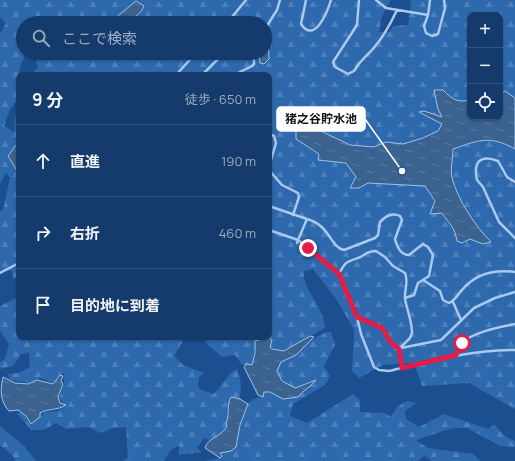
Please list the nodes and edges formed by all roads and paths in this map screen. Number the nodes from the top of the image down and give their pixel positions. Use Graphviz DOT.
graph roads {
  1 [pos="246,0"];
  2 [pos="280,0"];
  3 [pos="306,0"];
  4 [pos="331,0"];
  5 [pos="359,0"];
  6 [pos="376,0"];
  7 [pos="430,0"];
  8 [pos="444,0"];
  9 [pos="397,10"];
  10 [pos="428,15"];
  11 [pos="233,16"];
  12 [pos="272,18"];
  13 [pos="190,60"];
  14 [pos="217,60"];
  15 [pos="254,60"];
  16 [pos="179,72"];
  17 [pos="205,72"];
  18 [pos="240,72"];
  19 [pos="272,135"];
  20 [pos="272,156"];
  21 [pos="272,172"];
  22 [pos="515,182"];
  23 [pos="272,207"];
  24 [pos="293,215"];
  25 [pos="307,219"];
  26 [pos="272,231"];
  27 [pos="515,238"];
  28 [pos="298,242"];
  29 [pos="16,265"];
  30 [pos="515,272"];
  31 [pos="0,273"];
  32 [pos="339,274"];
  33 [pos="423,280"];
  34 [pos="515,292"];
  35 [pos="405,298"];
  36 [pos="453,302"];
  37 [pos="357,317"];
  38 [pos="461,320"];
  39 [pos="515,324"];
  40 [pos="399,349"];
  41 [pos="515,350"];
  42 [pos="456,355"];
  43 [pos="402,368"];
  1 -- 11 [label="street"];
  2 -- 12 [label="street"];
  3 -- 4 [label="street"];
  5 -- 9 [label="street"];
  6 -- 9 [label="street"];
  7 -- 10 [label="street"];
  8 -- 10 [label="street"];
  9 -- 10 [label="street"];
  13 -- 16 [label="street"];
  14 -- 17 [label="street"];
  15 -- 18 [label="street"];
  19 -- 20 [label="street"];
  21 -- 24 [label="street"];
  22 -- 27 [label="street"];
  23 -- 24 [label="street"];
  24 -- 25 [label="street"];
  25 -- 28 [label="street"];
  25 -- 33 [label="street"];
  26 -- 28 [label="street"];
  28 -- 32 [label="street"];
  29 -- 31 [label="street"];
  30 -- 36 [label="street"];
  32 -- 35 [label="street"];
  32 -- 37 [label="street"];
  33 -- 35 [label="street"];
  33 -- 36 [label="street"];
  34 -- 38 [label="street"];
  35 -- 40 [label="street"];
  36 -- 38 [label="street"];
  37 -- 40 [label="street"];
  37 -- 43 [label="street"];
  38 -- 40 [label="street"];
  39 -- 42 [label="street"];
  40 -- 43 [label="street"];
  41 -- 42 [label="street"];
  42 -- 43 [label="street"];
}
